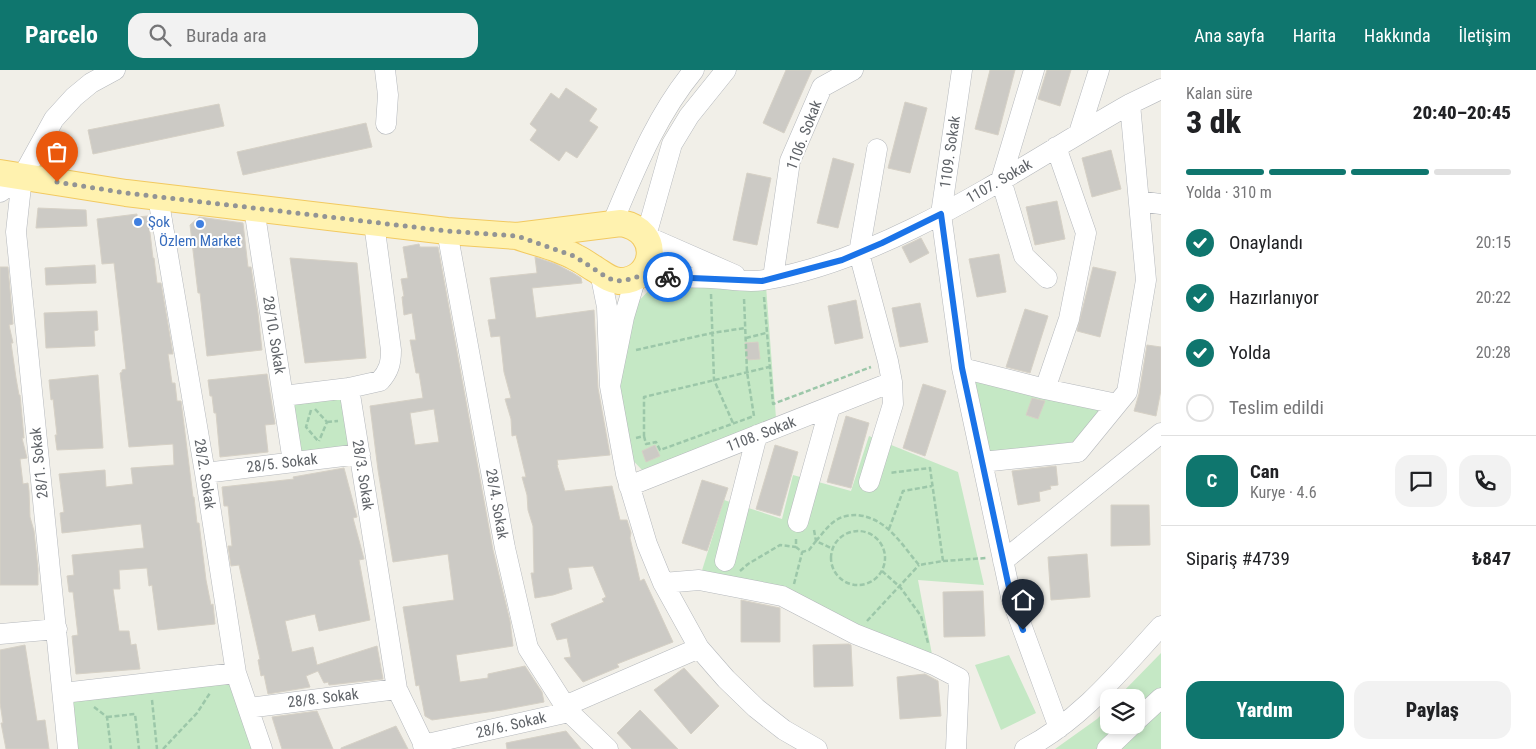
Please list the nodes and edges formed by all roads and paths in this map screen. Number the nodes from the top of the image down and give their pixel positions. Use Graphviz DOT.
graph roads {
  1 [pos="115,70"];
  2 [pos="385,70"];
  3 [pos="694,70"];
  4 [pos="726,70"];
  5 [pos="853,70"];
  6 [pos="962,70"];
  7 [pos="1034,70"];
  8 [pos="1099,70"];
  9 [pos="1161,89"];
  10 [pos="1130,104"];
  11 [pos="386,124"];
  12 [pos="1078,134"];
  13 [pos="1056,147"];
  14 [pos="878,149"];
  15 [pos="11,175"];
  16 [pos="1001,180"];
  17 [pos="0,192"];
  18 [pos="158,197"];
  19 [pos="1139,201"];
  20 [pos="1161,204"];
  21 [pos="254,208"];
  22 [pos="941,214"];
  23 [pos="374,222"];
  24 [pos="612,224"];
  25 [pos="447,231"];
  26 [pos="517,236"];
  27 [pos="646,236"];
  28 [pos="859,253"];
  29 [pos="600,272"];
  30 [pos="636,277"];
  31 [pos="710,278"];
  32 [pos="1047,278"];
  33 [pos="760,280"];
  34 [pos="745,328"];
  35 [pos="767,332"];
  36 [pos="712,333"];
  37 [pos="746,338"];
  38 [pos="617,354"];
  39 [pos="888,361"];
  40 [pos="769,367"];
  41 [pos="962,368"];
  42 [pos="747,372"];
  43 [pos="714,380"];
  44 [pos="892,382"];
  45 [pos="610,386"];
  46 [pos="349,388"];
  47 [pos="1045,389"];
  48 [pos="283,396"];
  49 [pos="1117,404"];
  50 [pos="830,407"];
  51 [pos="733,424"];
  52 [pos="1161,433"];
  53 [pos="757,435"];
  54 [pos="644,436"];
  55 [pos="620,441"];
  56 [pos="321,450"];
  57 [pos="360,454"];
  58 [pos="292,462"];
  59 [pos="982,462"];
  60 [pos="205,473"];
  61 [pos="870,479"];
  62 [pos="629,486"];
  63 [pos="932,486"];
  64 [pos="798,522"];
  65 [pos="889,529"];
  66 [pos="816,541"];
  67 [pos="796,547"];
  68 [pos="833,549"];
  69 [pos="802,552"];
  70 [pos="1003,559"];
  71 [pos="724,561"];
  72 [pos="943,561"];
  73 [pos="919,565"];
  74 [pos="882,571"];
  75 [pos="663,583"];
  76 [pos="726,584"];
  77 [pos="900,587"];
  78 [pos="790,600"];
  79 [pos="1161,626"];
  80 [pos="57,629"];
  81 [pos="0,634"];
  82 [pos="855,634"];
  83 [pos="699,648"];
  84 [pos="934,666"];
  85 [pos="236,673"];
  86 [pos="210,676"];
  87 [pos="397,689"];
  88 [pos="63,693"];
  89 [pos="151,698"];
  90 [pos="1161,698"];
  91 [pos="88,701"];
  92 [pos="248,708"];
  93 [pos="567,709"];
  94 [pos="1145,713"];
  95 [pos="107,717"];
  96 [pos="1060,728"];
  97 [pos="1123,734"];
  98 [pos="425,747"];
  99 [pos="68,749"];
  100 [pos="111,749"];
  101 [pos="139,749"];
  102 [pos="157,749"];
  103 [pos="163,749"];
  104 [pos="262,749"];
  105 [pos="608,749"];
  106 [pos="817,749"];
  107 [pos="956,749"];
  108 [pos="1026,749"];
  109 [pos="1107,749"];
  1 -- 15 [label="street"];
  2 -- 11 [label="street"];
  3 -- 24 [label="street"];
  4 -- 27 [label="street"];
  5 -- 33 [label="street, 1106. Sokak"];
  6 -- 22 [label="street, 1109. Sokak"];
  7 -- 16 [label="street"];
  8 -- 12 [label="street"];
  9 -- 10 [label="street, 1107. Sokak"];
  10 -- 12 [label="street, 1107. Sokak"];
  10 -- 19 [label="street"];
  12 -- 13 [label="street, 1107. Sokak"];
  13 -- 16 [label="street, 1107. Sokak"];
  13 -- 47 [label="street"];
  14 -- 28 [label="street"];
  15 -- 17 [label="street"];
  15 -- 18 [label="main road"];
  15 -- 80 [label="street, 28/1. Sokak"];
  16 -- 22 [label="street, 1107. Sokak"];
  16 -- 32 [label="street"];
  18 -- 21 [label="main road"];
  18 -- 60 [label="street, 28/2. Sokak"];
  19 -- 20 [label="street"];
  19 -- 49 [label="street"];
  21 -- 23 [label="main road"];
  21 -- 48 [label="street, 28/10. Sokak"];
  22 -- 28 [label="street, 1107. Sokak"];
  22 -- 41 [label="street, 1109. Sokak"];
  23 -- 25 [label="main road"];
  23 -- 46 [label="street"];
  24 -- 26 [label="main road"];
  24 -- 27 [label="main road"];
  24 -- 29 [label="main road"];
  25 -- 26 [label="main road"];
  25 -- 93 [label="street, 28/4. Sokak"];
  26 -- 29 [label="main road"];
  27 -- 30 [label="main road"];
  27 -- 33 [label="street"];
  28 -- 33 [label="street, 1107. Sokak"];
  28 -- 39 [label="street"];
  29 -- 30 [label="main road"];
  29 -- 45 [label="street"];
  30 -- 31 [label="street, 1107. Sokak"];
  30 -- 38 [label="street"];
  31 -- 33 [label="street, 1107. Sokak"];
  31 -- 36 [label="path"];
  33 -- 34 [label="path"];
  33 -- 35 [label="path"];
  34 -- 36 [label="path"];
  34 -- 37 [label="path"];
  35 -- 37 [label="path"];
  35 -- 40 [label="path"];
  36 -- 38 [label="path"];
  36 -- 43 [label="path"];
  37 -- 42 [label="path"];
  38 -- 45 [label="street"];
  39 -- 40 [label="path"];
  39 -- 44 [label="street"];
  40 -- 42 [label="path"];
  41 -- 47 [label="street"];
  41 -- 59 [label="street, 1109. Sokak"];
  42 -- 43 [label="path"];
  42 -- 51 [label="path"];
  43 -- 51 [label="path"];
  43 -- 54 [label="path"];
  44 -- 50 [label="street, 1108. Sokak"];
  44 -- 61 [label="street"];
  45 -- 55 [label="street"];
  46 -- 48 [label="street"];
  46 -- 57 [label="street, 28/3. Sokak"];
  47 -- 49 [label="street"];
  48 -- 58 [label="street, 28/10. Sokak"];
  49 -- 59 [label="street"];
  50 -- 53 [label="street, 1108. Sokak"];
  50 -- 64 [label="street"];
  51 -- 54 [label="path"];
  52 -- 70 [label="street"];
  53 -- 62 [label="street, 1108. Sokak"];
  53 -- 71 [label="street"];
  54 -- 55 [label="path"];
  55 -- 62 [label="street"];
  56 -- 56 [label="path"];
  56 -- 57 [label="street, 28/5. Sokak"];
  56 -- 58 [label="street, 28/5. Sokak"];
  57 -- 87 [label="street, 28/3. Sokak"];
  58 -- 60 [label="street, 28/5. Sokak"];
  59 -- 70 [label="street, 1109. Sokak"];
  60 -- 85 [label="street, 28/2. Sokak"];
  61 -- 63 [label="path"];
  62 -- 75 [label="street"];
  63 -- 65 [label="path"];
  63 -- 72 [label="path"];
  64 -- 67 [label="path"];
  65 -- 66 [label="path"];
  65 -- 73 [label="path"];
  66 -- 68 [label="path"];
  66 -- 69 [label="path"];
  67 -- 69 [label="path"];
  67 -- 76 [label="path"];
  68 -- 74 [label="path"];
  68 -- 74 [label="path"];
  69 -- 78 [label="path"];
  70 -- 72 [label="path"];
  70 -- 96 [label="street, 1109. Sokak"];
  72 -- 73 [label="path"];
  73 -- 77 [label="path"];
  74 -- 77 [label="path"];
  75 -- 76 [label="street"];
  75 -- 83 [label="street"];
  76 -- 78 [label="street"];
  77 -- 82 [label="path"];
  77 -- 84 [label="path"];
  78 -- 82 [label="street"];
  79 -- 96 [label="street"];
  80 -- 81 [label="street"];
  80 -- 88 [label="street, 28/1. Sokak"];
  82 -- 84 [label="street"];
  83 -- 93 [label="street, 28/6. Sokak"];
  83 -- 106 [label="street"];
  84 -- 107 [label="street"];
  85 -- 86 [label="street"];
  85 -- 92 [label="street, 28/2. Sokak"];
  86 -- 88 [label="street"];
  86 -- 103 [label="path"];
  87 -- 92 [label="street, 28/8. Sokak"];
  87 -- 98 [label="street, 28/3. Sokak"];
  88 -- 99 [label="street, 28/1. Sokak"];
  89 -- 102 [label="path"];
  90 -- 94 [label="street"];
  91 -- 95 [label="path"];
  92 -- 104 [label="street, 28/2. Sokak"];
  93 -- 98 [label="street, 28/6. Sokak"];
  93 -- 105 [label="street, 28/4. Sokak"];
  95 -- 100 [label="path"];
  95 -- 101 [label="path"];
  96 -- 108 [label="street"];
  97 -- 109 [label="street"];
}
